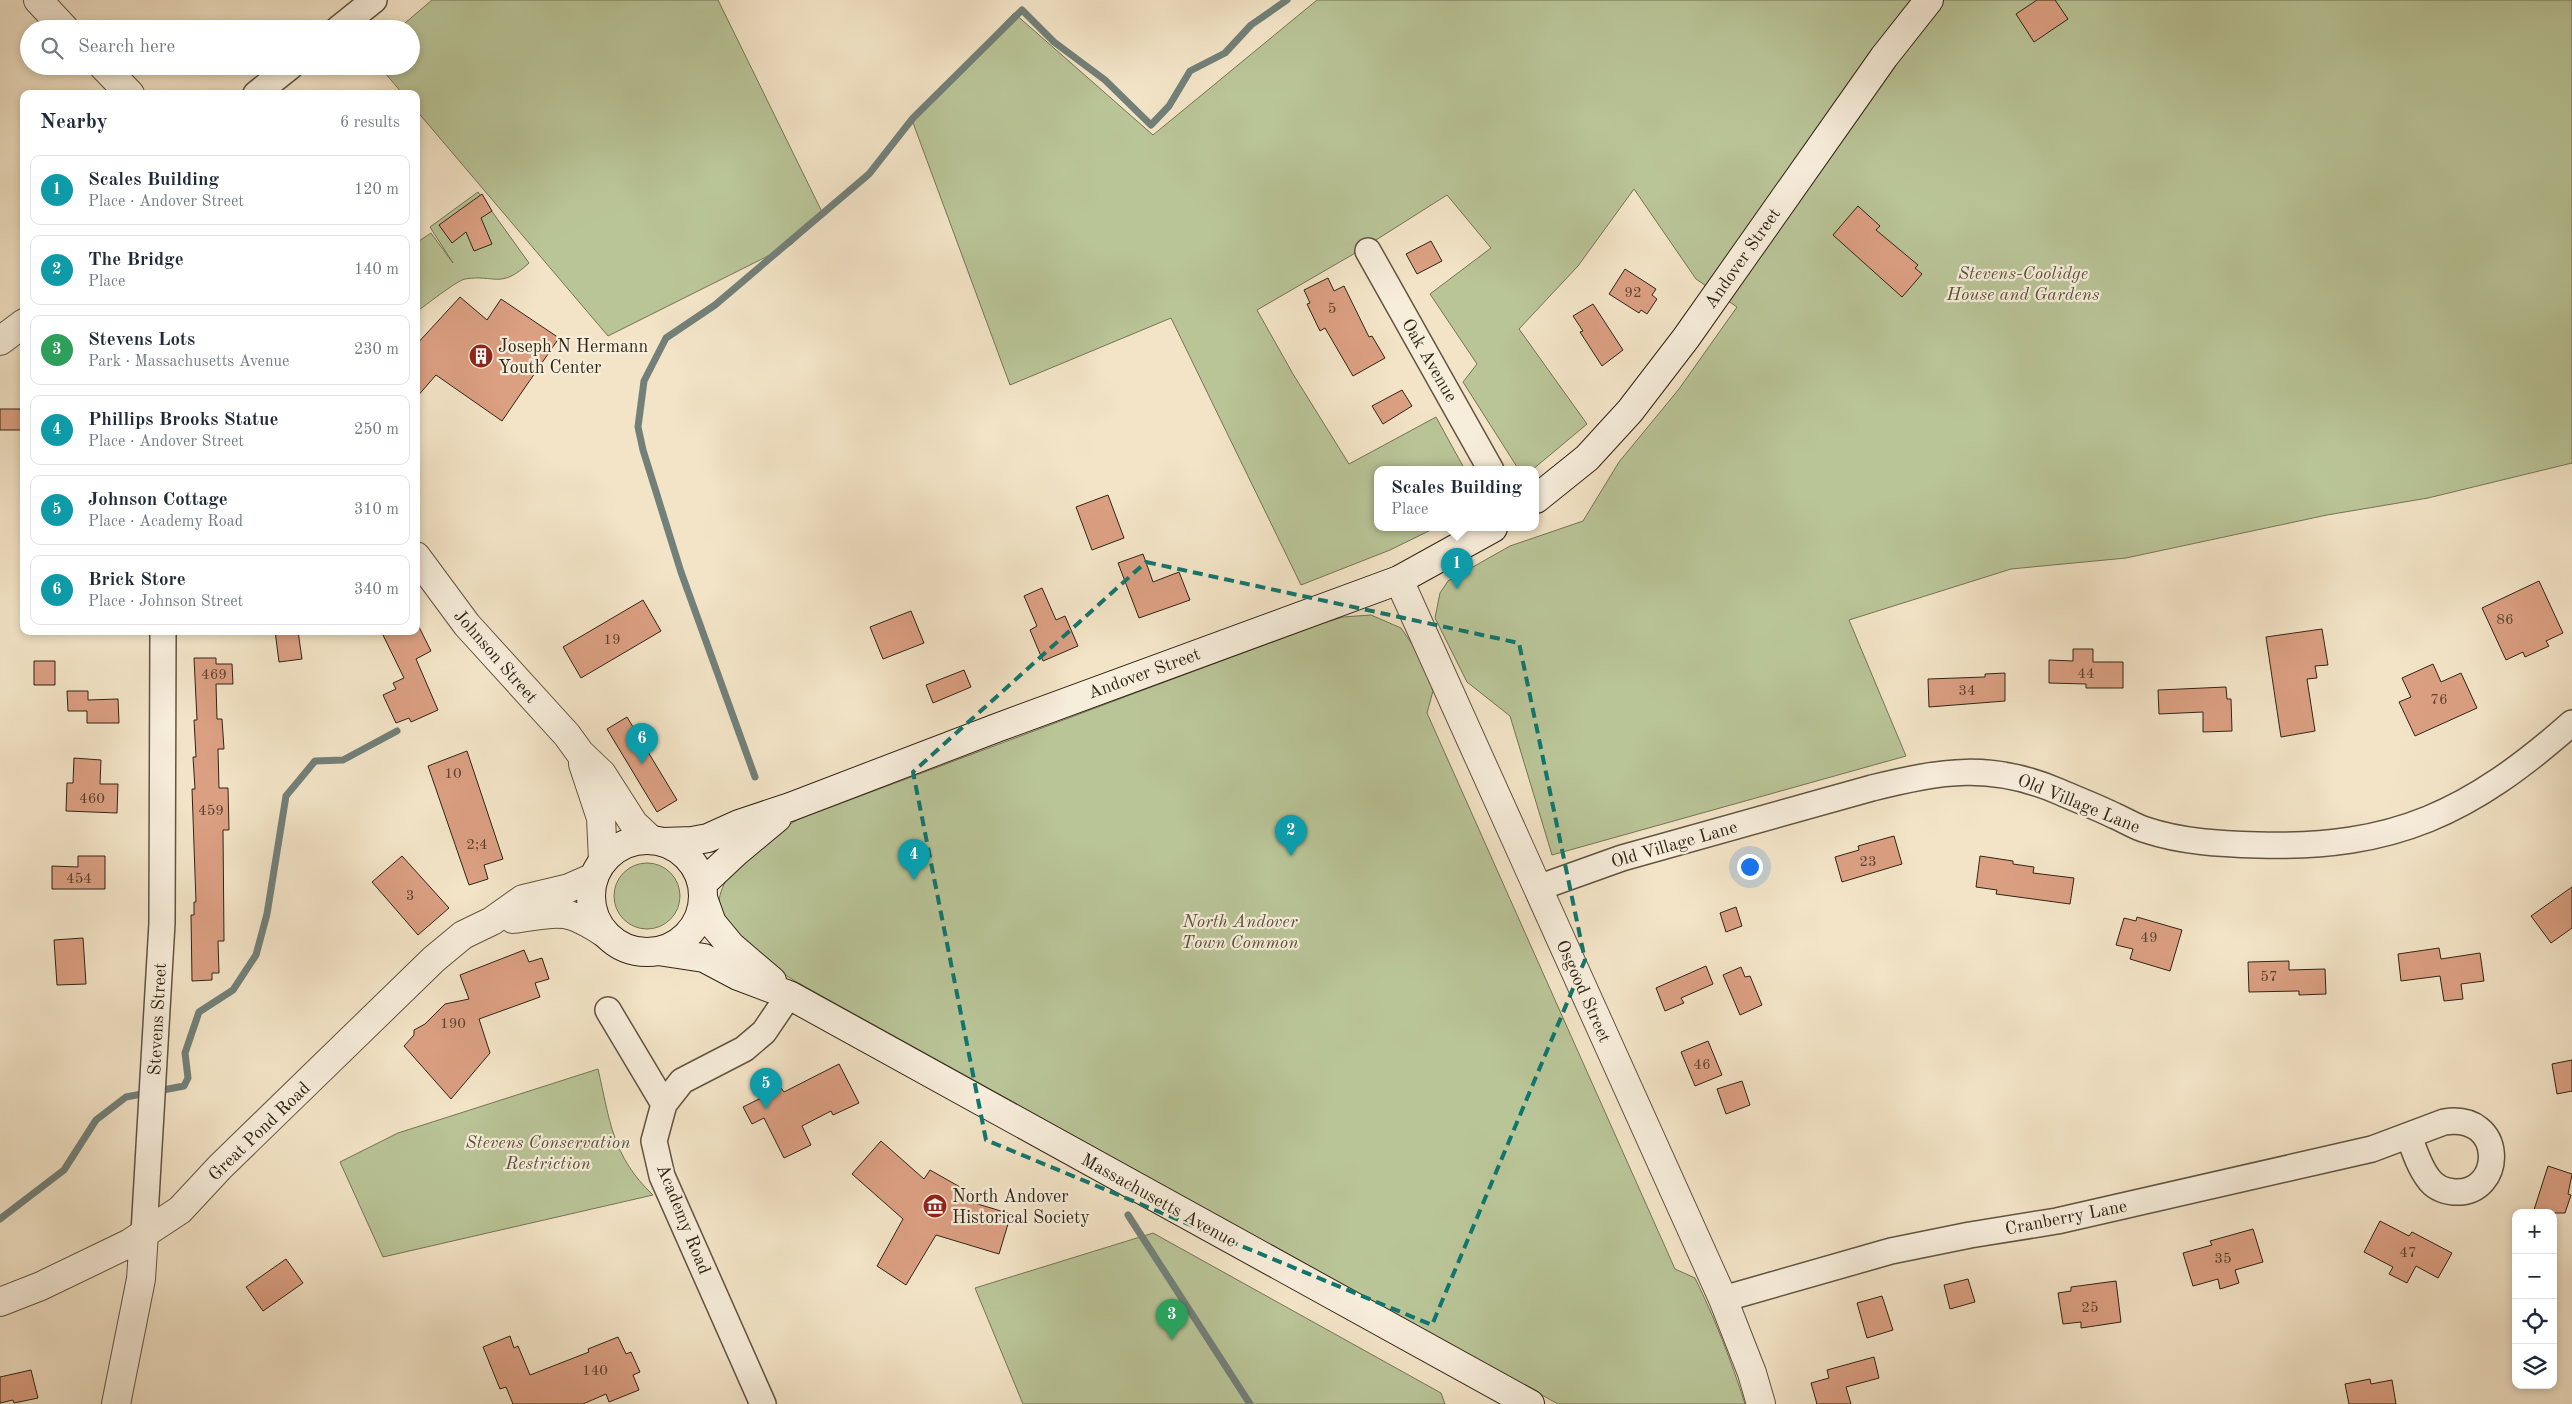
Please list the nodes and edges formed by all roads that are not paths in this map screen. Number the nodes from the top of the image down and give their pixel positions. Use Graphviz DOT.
graph roads {
  1 [pos="38,0"];
  2 [pos="374,0"];
  3 [pos="1929,0"];
  4 [pos="57,20"];
  5 [pos="349,20"];
  6 [pos="111,75"];
  7 [pos="280,75"];
  8 [pos="126,90"];
  9 [pos="261,90"];
  10 [pos="1368,251"];
  11 [pos="20,326"];
  12 [pos="0,341"];
  13 [pos="0,348"];
  14 [pos="20,350"];
  15 [pos="1489,466"];
  16 [pos="1539,497"];
  17 [pos="1488,531"];
  18 [pos="420,561"];
  19 [pos="1399,580"];
  20 [pos="163,635"];
  21 [pos="2572,723"];
  22 [pos="580,753"];
  23 [pos="790,807"];
  24 [pos="657,841"];
  25 [pos="599,868"];
  26 [pos="1538,888"];
  27 [pos="703,891"];
  28 [pos="492,921"];
  29 [pos="604,932"];
  30 [pos="658,951"];
  31 [pos="788,995"];
  32 [pos="608,1010"];
  33 [pos="664,1104"];
  34 [pos="2409,1136"];
  35 [pos="144,1233"];
  36 [pos="1723,1299"];
  37 [pos="0,1302"];
  38 [pos="116,1404"];
  39 [pos="762,1404"];
  40 [pos="1530,1404"];
  41 [pos="1761,1404"];
  1 -- 4 [label="main road"];
  2 -- 5 [label="street"];
  3 -- 16 [label="main road, Andover Street"];
  6 -- 8 [label="main road"];
  7 -- 9 [label="street"];
  10 -- 15 [label="street, Oak Avenue"];
  11 -- 12 [label="main road"];
  13 -- 14 [label="main road"];
  17 -- 19 [label="main road, Andover Street"];
  18 -- 22 [label="main road, Johnson Street"];
  19 -- 23 [label="main road, Andover Street"];
  19 -- 26 [label="main road, Osgood Street"];
  20 -- 35 [label="street, Stevens Street"];
  21 -- 26 [label="street, Old Village Lane"];
  22 -- 24 [label="main road, Johnson Street"];
  22 -- 25 [label="main road, Johnson Street"];
  23 -- 24 [label="main road, Andover Street"];
  23 -- 27 [label="main road, Andover Street"];
  24 -- 25 [label="main road"];
  24 -- 27 [label="main road"];
  25 -- 28 [label="main road, Great Pond Road"];
  25 -- 29 [label="main road"];
  26 -- 36 [label="main road, Osgood Street"];
  27 -- 30 [label="main road"];
  27 -- 31 [label="main road, Massachusetts Avenue"];
  28 -- 29 [label="main road, Great Pond Road"];
  28 -- 35 [label="main road, Great Pond Road"];
  29 -- 30 [label="main road"];
  30 -- 31 [label="main road, Massachusetts Avenue"];
  31 -- 33 [label="street"];
  31 -- 40 [label="main road, Massachusetts Avenue"];
  32 -- 33 [label="street"];
  33 -- 39 [label="street, Academy Road"];
  34 -- 36 [label="street, Cranberry Lane"];
  35 -- 37 [label="main road, Great Pond Road"];
  35 -- 38 [label="main road, Stevens Street"];
  36 -- 41 [label="main road, Osgood Street"];
}
